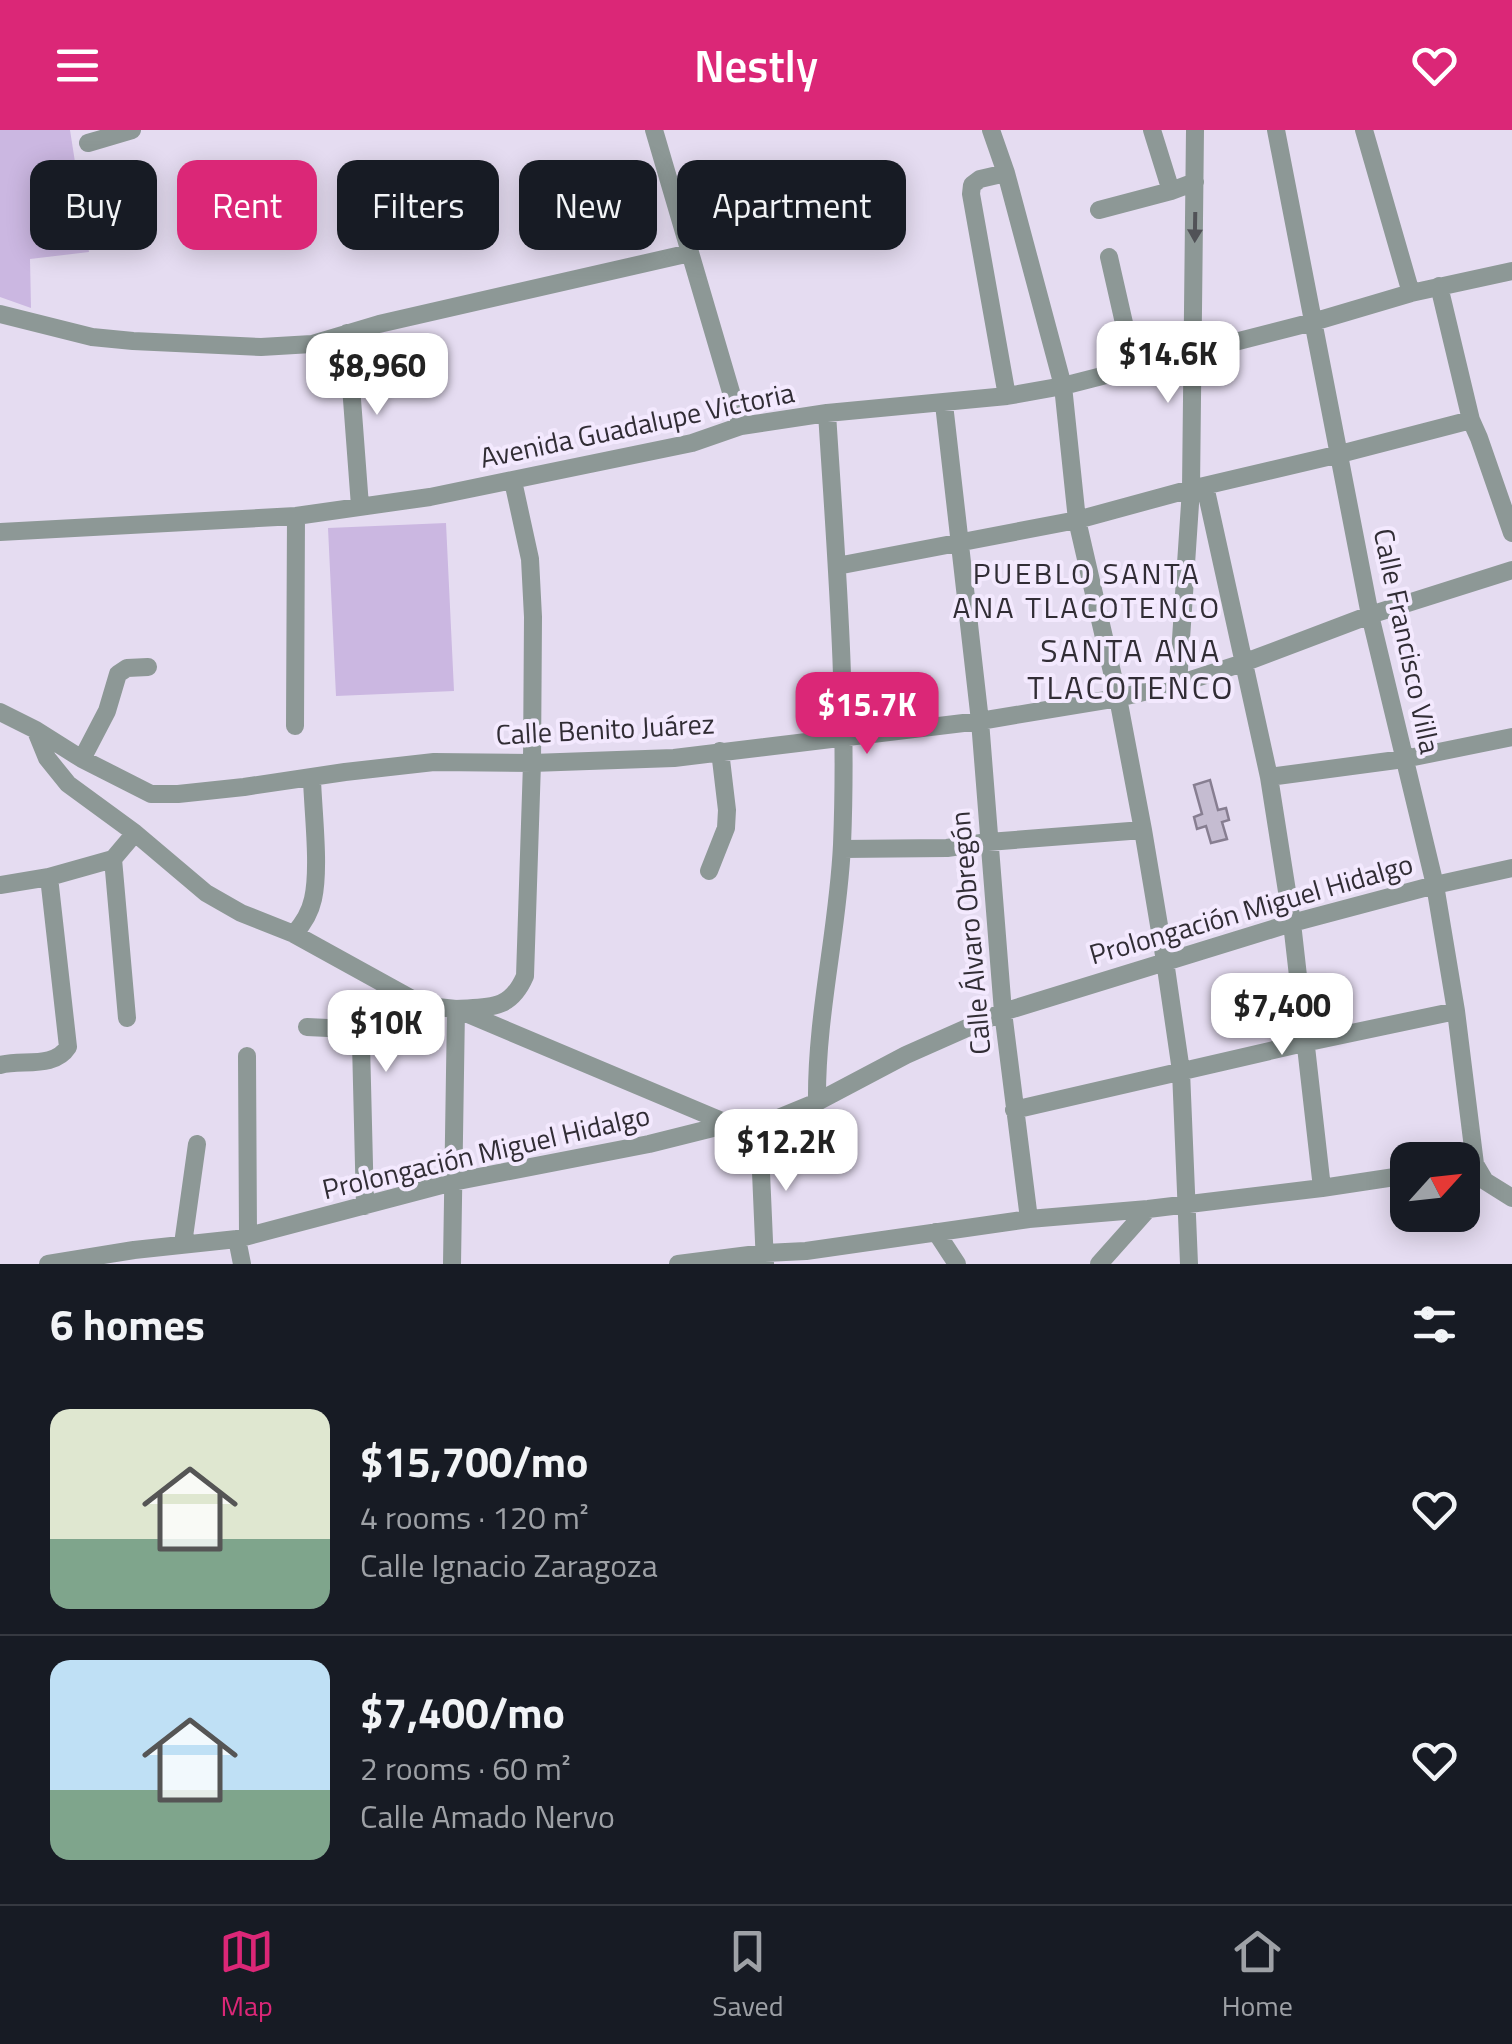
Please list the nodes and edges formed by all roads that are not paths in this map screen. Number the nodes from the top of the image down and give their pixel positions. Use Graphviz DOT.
graph roads {
  1 [pos="132,130"];
  2 [pos="654,130"];
  3 [pos="991,130"];
  4 [pos="1152,130"];
  5 [pos="1195,130"];
  6 [pos="1276,130"];
  7 [pos="1364,130"];
  8 [pos="88,144"];
  9 [pos="1006,173"];
  10 [pos="1196,182"];
  11 [pos="1171,191"];
  12 [pos="1099,210"];
  13 [pos="690,252"];
  14 [pos="1109,258"];
  15 [pos="1512,271"];
  16 [pos="1439,286"];
  17 [pos="1412,293"];
  18 [pos="0,314"];
  19 [pos="1314,322"];
  20 [pos="347,333"];
  21 [pos="1193,352"];
  22 [pos="1134,367"];
  23 [pos="1063,386"];
  24 [pos="1007,396"];
  25 [pos="944,404"];
  26 [pos="827,413"];
  27 [pos="1470,420"];
  28 [pos="742,426"];
  29 [pos="1340,454"];
  30 [pos="513,481"];
  31 [pos="1198,487"];
  32 [pos="360,506"];
  33 [pos="296,516"];
  34 [pos="1077,520"];
  35 [pos="0,532"];
  36 [pos="1512,533"];
  37 [pos="959,544"];
  38 [pos="837,566"];
  39 [pos="1512,570"];
  40 [pos="1370,615"];
  41 [pos="1243,663"];
  42 [pos="148,666"];
  43 [pos="1178,684"];
  44 [pos="1118,698"];
  45 [pos="0,712"];
  46 [pos="980,721"];
  47 [pos="295,726"];
  48 [pos="36,730"];
  49 [pos="844,736"];
  50 [pos="1512,737"];
  51 [pos="720,752"];
  52 [pos="82,759"];
  53 [pos="1404,759"];
  54 [pos="532,764"];
  55 [pos="1268,777"];
  56 [pos="312,778"];
  57 [pos="1143,830"];
  58 [pos="135,833"];
  59 [pos="988,842"];
  60 [pos="842,849"];
  61 [pos="113,859"];
  62 [pos="1512,868"];
  63 [pos="709,872"];
  64 [pos="49,876"];
  65 [pos="0,885"];
  66 [pos="1434,885"];
  67 [pos="1292,923"];
  68 [pos="294,934"];
  69 [pos="1165,962"];
  70 [pos="456,1009"];
  71 [pos="1456,1010"];
  72 [pos="1004,1012"];
  73 [pos="127,1018"];
  74 [pos="308,1027"];
  75 [pos="1304,1043"];
  76 [pos="247,1056"];
  77 [pos="0,1065"];
  78 [pos="1180,1070"];
  79 [pos="817,1102"];
  80 [pos="1014,1110"];
  81 [pos="729,1124"];
  82 [pos="759,1126"];
  83 [pos="1467,1142"];
  84 [pos="197,1144"];
  85 [pos="1480,1176"];
  86 [pos="1390,1178"];
  87 [pos="453,1182"];
  88 [pos="1322,1188"];
  89 [pos="1512,1198"];
  90 [pos="1186,1204"];
  91 [pos="365,1206"];
  92 [pos="1148,1210"];
  93 [pos="1029,1219"];
  94 [pos="936,1232"];
  95 [pos="243,1238"];
  96 [pos="183,1244"];
  97 [pos="851,1244"];
  98 [pos="765,1258"];
  99 [pos="48,1264"];
  100 [pos="57,1264"];
  101 [pos="242,1264"];
  102 [pos="452,1264"];
  103 [pos="678,1264"];
  104 [pos="853,1264"];
  105 [pos="957,1264"];
  106 [pos="1099,1264"];
  107 [pos="1188,1264"];
  1 -- 8 [label="street"];
  2 -- 13 [label="street"];
  3 -- 9 [label="street"];
  4 -- 11 [label="street"];
  5 -- 10 [label="street"];
  6 -- 19 [label="street, Calle Francisco Villa"];
  7 -- 17 [label="street"];
  9 -- 23 [label="street"];
  9 -- 24 [label="street"];
  10 -- 11 [label="street"];
  10 -- 21 [label="street, one-way"];
  11 -- 12 [label="street"];
  13 -- 20 [label="street"];
  13 -- 28 [label="street"];
  14 -- 22 [label="street"];
  15 -- 16 [label="street, Avenida Guadalupe Victoria"];
  16 -- 17 [label="street, Avenida Guadalupe Victoria"];
  16 -- 27 [label="street"];
  17 -- 19 [label="street, Avenida Guadalupe Victoria"];
  18 -- 20 [label="street"];
  19 -- 21 [label="street, Avenida Guadalupe Victoria"];
  19 -- 29 [label="street, Calle Francisco Villa"];
  20 -- 32 [label="street"];
  21 -- 22 [label="street, Avenida Guadalupe Victoria"];
  21 -- 31 [label="street"];
  22 -- 23 [label="street, Avenida Guadalupe Victoria"];
  23 -- 24 [label="street, Avenida Guadalupe Victoria"];
  23 -- 34 [label="street"];
  24 -- 25 [label="street, Avenida Guadalupe Victoria"];
  25 -- 26 [label="street, Avenida Guadalupe Victoria"];
  25 -- 37 [label="street, Calle Álvaro Obregón"];
  26 -- 28 [label="street, Avenida Guadalupe Victoria"];
  26 -- 38 [label="street"];
  27 -- 29 [label="street"];
  27 -- 36 [label="street"];
  28 -- 30 [label="street, Avenida Guadalupe Victoria"];
  29 -- 31 [label="street"];
  29 -- 40 [label="street, Calle Francisco Villa"];
  30 -- 32 [label="street, Avenida Guadalupe Victoria"];
  30 -- 54 [label="street"];
  31 -- 34 [label="street"];
  31 -- 41 [label="street"];
  31 -- 43 [label="street"];
  32 -- 33 [label="street, Avenida Guadalupe Victoria"];
  33 -- 35 [label="street, Avenida Guadalupe Victoria"];
  33 -- 47 [label="street"];
  34 -- 37 [label="street"];
  34 -- 44 [label="street"];
  37 -- 38 [label="street"];
  37 -- 46 [label="street, Calle Álvaro Obregón"];
  38 -- 49 [label="street"];
  39 -- 40 [label="street, Calle Benito Juárez"];
  40 -- 41 [label="street, Calle Benito Juárez"];
  40 -- 53 [label="street, Calle Francisco Villa"];
  41 -- 43 [label="street, Calle Benito Juárez"];
  41 -- 55 [label="street"];
  42 -- 52 [label="street"];
  43 -- 44 [label="street, Calle Benito Juárez"];
  44 -- 46 [label="street, Calle Benito Juárez"];
  44 -- 57 [label="street"];
  45 -- 48 [label="street, Calle Benito Juárez"];
  46 -- 49 [label="street, Calle Benito Juárez"];
  46 -- 59 [label="street, Calle Álvaro Obregón"];
  48 -- 52 [label="street, Calle Benito Juárez"];
  48 -- 58 [label="street"];
  49 -- 51 [label="street, Calle Benito Juárez"];
  49 -- 60 [label="street"];
  50 -- 53 [label="street"];
  51 -- 54 [label="street, Calle Benito Juárez"];
  51 -- 63 [label="street"];
  52 -- 56 [label="street, Calle Benito Juárez"];
  53 -- 55 [label="street"];
  53 -- 66 [label="street, Calle Francisco Villa"];
  54 -- 56 [label="street, Calle Benito Juárez"];
  54 -- 70 [label="street"];
  55 -- 67 [label="street"];
  56 -- 68 [label="street"];
  57 -- 59 [label="street"];
  57 -- 69 [label="street"];
  58 -- 61 [label="street"];
  58 -- 68 [label="street"];
  59 -- 60 [label="street"];
  59 -- 72 [label="street, Calle Álvaro Obregón"];
  60 -- 79 [label="street"];
  61 -- 64 [label="street"];
  61 -- 73 [label="street"];
  62 -- 66 [label="street, Prolongación Miguel Hidalgo"];
  64 -- 65 [label="street"];
  64 -- 77 [label="street"];
  66 -- 67 [label="street, Prolongación Miguel Hidalgo"];
  66 -- 71 [label="street, Calle Francisco Villa"];
  67 -- 69 [label="street, Prolongación Miguel Hidalgo"];
  67 -- 75 [label="street"];
  68 -- 70 [label="street"];
  69 -- 72 [label="street, Prolongación Miguel Hidalgo"];
  69 -- 78 [label="street"];
  70 -- 81 [label="street"];
  70 -- 87 [label="street"];
  71 -- 75 [label="street"];
  71 -- 83 [label="street, Calle Francisco Villa"];
  72 -- 79 [label="street, Prolongación Miguel Hidalgo"];
  72 -- 80 [label="street, Calle Álvaro Obregón"];
  74 -- 91 [label="street"];
  75 -- 78 [label="street"];
  75 -- 88 [label="street"];
  76 -- 95 [label="street"];
  78 -- 80 [label="street"];
  78 -- 90 [label="street"];
  79 -- 82 [label="street, Prolongación Miguel Hidalgo"];
  80 -- 93 [label="street, Calle Álvaro Obregón"];
  81 -- 82 [label="street, Prolongación Miguel Hidalgo"];
  81 -- 87 [label="street, Prolongación Miguel Hidalgo"];
  82 -- 98 [label="street"];
  84 -- 96 [label="street"];
  85 -- 89 [label="street"];
  86 -- 88 [label="street"];
  87 -- 91 [label="street, Prolongación Miguel Hidalgo"];
  87 -- 102 [label="street"];
  88 -- 90 [label="street"];
  90 -- 92 [label="street"];
  90 -- 107 [label="street"];
  91 -- 95 [label="street, Prolongación Miguel Hidalgo"];
  92 -- 93 [label="street"];
  92 -- 106 [label="street"];
  93 -- 94 [label="street"];
  94 -- 97 [label="street"];
  94 -- 105 [label="street"];
  95 -- 96 [label="street, Prolongación Miguel Hidalgo"];
  95 -- 101 [label="street"];
  96 -- 100 [label="street, Prolongación Miguel Hidalgo"];
  97 -- 98 [label="street"];
  97 -- 104 [label="street"];
  98 -- 103 [label="street"];
  99 -- 100 [label="street, Prolongación Miguel Hidalgo"];
}
